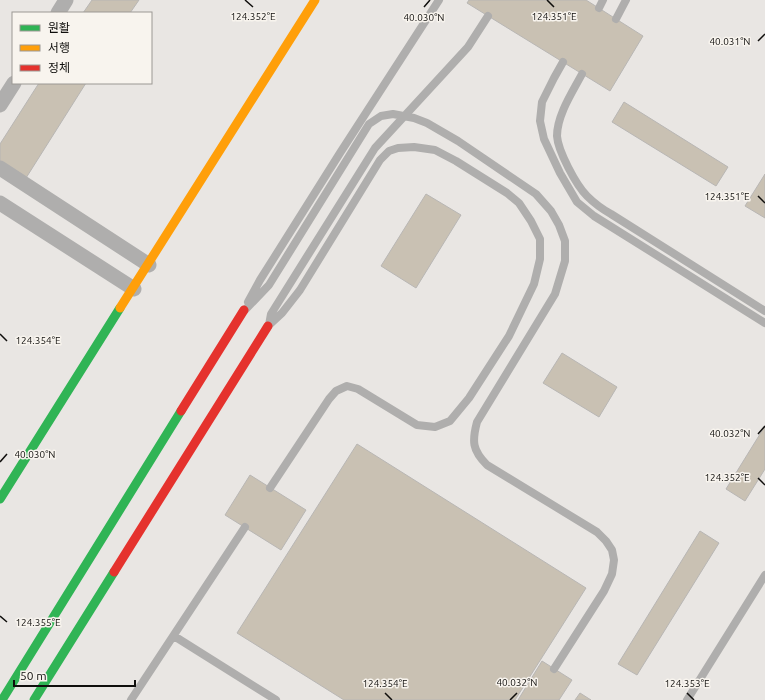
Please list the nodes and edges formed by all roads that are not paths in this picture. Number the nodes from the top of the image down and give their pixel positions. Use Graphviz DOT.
graph roads {
  1 [pos="66,0"];
  2 [pos="316,0"];
  3 [pos="439,0"];
  4 [pos="603,0"];
  5 [pos="626,0"];
  6 [pos="599,8"];
  7 [pos="59,12"];
  8 [pos="488,16"];
  9 [pos="616,19"];
  10 [pos="563,62"];
  11 [pos="582,74"];
  12 [pos="13,84"];
  13 [pos="0,105"];
  14 [pos="404,116"];
  15 [pos="0,168"];
  16 [pos="0,203"];
  17 [pos="149,265"];
  18 [pos="134,289"];
  19 [pos="244,310"];
  20 [pos="765,311"];
  21 [pos="765,323"];
  22 [pos="268,326"];
  23 [pos="270,488"];
  24 [pos="0,499"];
  25 [pos="245,527"];
  26 [pos="765,575"];
  27 [pos="174,636"];
  28 [pos="554,669"];
  29 [pos="2,700"];
  30 [pos="34,700"];
  31 [pos="131,700"];
  32 [pos="276,700"];
  33 [pos="687,700"];
  1 -- 7 [label="street"];
  2 -- 17 [label="highway"];
  3 -- 19 [label="lane"];
  4 -- 6 [label="lane"];
  5 -- 9 [label="lane"];
  8 -- 14 [label="lane"];
  10 -- 21 [label="lane"];
  11 -- 20 [label="lane"];
  12 -- 13 [label="street"];
  14 -- 19 [label="lane"];
  14 -- 22 [label="lane"];
  14 -- 28 [label="lane"];
  15 -- 17 [label="street"];
  16 -- 18 [label="street"];
  17 -- 18 [label="highway"];
  18 -- 24 [label="highway"];
  19 -- 29 [label="highway"];
  22 -- 23 [label="lane"];
  22 -- 30 [label="highway"];
  25 -- 27 [label="lane"];
  26 -- 33 [label="lane"];
  27 -- 31 [label="lane"];
  27 -- 32 [label="lane"];
}
